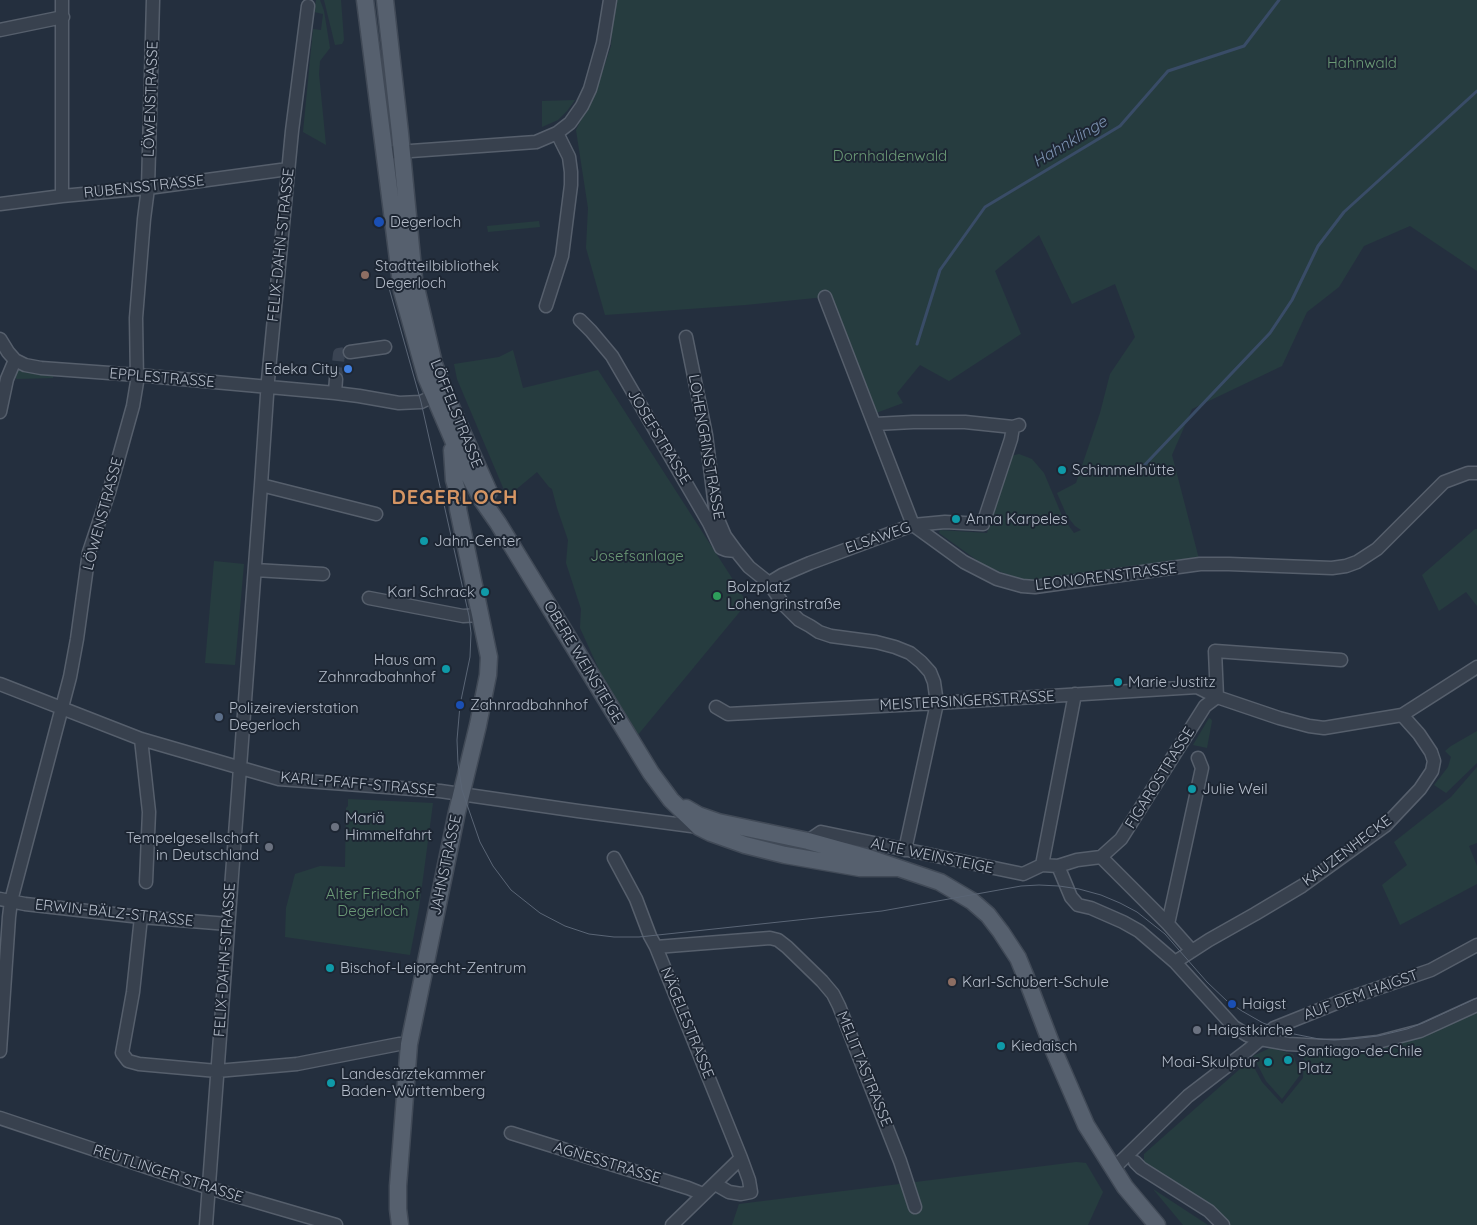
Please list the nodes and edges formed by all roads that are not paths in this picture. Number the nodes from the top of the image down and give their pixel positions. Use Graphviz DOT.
graph roads {
  1 [pos="62,0"];
  2 [pos="153,0"];
  3 [pos="365,0"];
  4 [pos="385,0"];
  5 [pos="610,0"];
  6 [pos="308,6"];
  7 [pos="63,17"];
  8 [pos="0,30"];
  9 [pos="557,133"];
  10 [pos="402,152"];
  11 [pos="383,153"];
  12 [pos="288,169"];
  13 [pos="148,188"];
  14 [pos="62,196"];
  15 [pos="0,204"];
  16 [pos="825,297"];
  17 [pos="546,306"];
  18 [pos="580,320"];
  19 [pos="686,337"];
  20 [pos="0,339"];
  21 [pos="385,347"];
  22 [pos="350,352"];
  23 [pos="16,360"];
  24 [pos="136,375"];
  25 [pos="4,379"];
  26 [pos="336,379"];
  27 [pos="267,387"];
  28 [pos="335,393"];
  29 [pos="439,394"];
  30 [pos="0,412"];
  31 [pos="875,424"];
  32 [pos="451,437"];
  33 [pos="469,448"];
  34 [pos="465,468"];
  35 [pos="1477,473"];
  36 [pos="261,485"];
  37 [pos="458,492"];
  38 [pos="482,500"];
  39 [pos="458,509"];
  40 [pos="376,514"];
  41 [pos="498,523"];
  42 [pos="913,525"];
  43 [pos="736,551"];
  44 [pos="255,570"];
  45 [pos="323,574"];
  46 [pos="769,584"];
  47 [pos="369,598"];
  48 [pos="481,615"];
  49 [pos="1341,660"];
  50 [pos="1477,667"];
  51 [pos="0,684"];
  52 [pos="1075,694"];
  53 [pos="1217,697"];
  54 [pos="937,703"];
  55 [pos="716,707"];
  56 [pos="63,709"];
  57 [pos="1402,715"];
  58 [pos="141,739"];
  59 [pos="1198,758"];
  60 [pos="240,768"];
  61 [pos="462,794"];
  62 [pos="671,800"];
  63 [pos="699,827"];
  64 [pos="740,827"];
  65 [pos="808,841"];
  66 [pos="905,850"];
  67 [pos="1101,857"];
  68 [pos="614,858"];
  69 [pos="1042,865"];
  70 [pos="1058,866"];
  71 [pos="896,868"];
  72 [pos="146,882"];
  73 [pos="6,900"];
  74 [pos="141,918"];
  75 [pos="228,924"];
  76 [pos="1168,924"];
  77 [pos="1477,945"];
  78 [pos="656,947"];
  79 [pos="1192,951"];
  80 [pos="1175,962"];
  81 [pos="1477,1005"];
  82 [pos="1260,1039"];
  83 [pos="409,1044"];
  84 [pos="0,1051"];
  85 [pos="217,1071"];
  86 [pos="0,1118"];
  87 [pos="511,1133"];
  88 [pos="741,1158"];
  89 [pos="1135,1162"];
  90 [pos="1113,1168"];
  91 [pos="715,1184"];
  92 [pos="209,1188"];
  93 [pos="703,1194"];
  94 [pos="915,1207"];
  95 [pos="206,1225"];
  96 [pos="336,1225"];
  97 [pos="400,1225"];
  98 [pos="672,1225"];
  99 [pos="1157,1225"];
  100 [pos="1223,1225"];
  1 -- 7 [label="street"];
  2 -- 13 [label="street, LÖWENSTRASSE"];
  3 -- 11 [label="main road, LÖFFELSTRASSE"];
  4 -- 10 [label="main road, LÖFFELSTRASSE"];
  5 -- 9 [label="street"];
  6 -- 12 [label="street, FELIX-DAHN-STRASSE"];
  7 -- 8 [label="street"];
  7 -- 14 [label="street"];
  9 -- 10 [label="street"];
  9 -- 17 [label="street"];
  10 -- 11 [label="street"];
  10 -- 29 [label="main road, LÖFFELSTRASSE"];
  11 -- 29 [label="main road, LÖFFELSTRASSE"];
  12 -- 13 [label="street, RUBENSSTRASSE"];
  12 -- 27 [label="street, FELIX-DAHN-STRASSE"];
  13 -- 14 [label="street, RUBENSSTRASSE"];
  13 -- 24 [label="street, LÖWENSTRASSE"];
  14 -- 15 [label="street, RUBENSSTRASSE"];
  16 -- 31 [label="street"];
  18 -- 43 [label="street, JOSEFSTRASSE"];
  19 -- 43 [label="street, LOHENGRINSTRASSE"];
  20 -- 23 [label="street"];
  21 -- 22 [label="street"];
  23 -- 24 [label="street, EPPLESTRASSE"];
  23 -- 25 [label="street"];
  24 -- 27 [label="street, EPPLESTRASSE"];
  24 -- 56 [label="street, LÖWENSTRASSE"];
  25 -- 30 [label="street"];
  26 -- 28 [label="street"];
  27 -- 28 [label="street, EPPLESTRASSE"];
  27 -- 36 [label="street, FELIX-DAHN-STRASSE"];
  28 -- 29 [label="street, EPPLESTRASSE"];
  29 -- 32 [label="main road, LÖFFELSTRASSE"];
  29 -- 33 [label="main road, LÖFFELSTRASSE"];
  31 -- 42 [label="street"];
  31 -- 42 [label="street, ELSAWEG"];
  32 -- 34 [label="main road, LÖFFELSTRASSE"];
  32 -- 37 [label="main road, JAHNSTRASSE"];
  33 -- 34 [label="main road, JAHNSTRASSE"];
  33 -- 41 [label="main road, LÖFFELSTRASSE"];
  34 -- 37 [label="main road, JAHNSTRASSE"];
  34 -- 38 [label="main road, LÖFFELSTRASSE"];
  35 -- 42 [label="street, LEONORENSTRASSE"];
  36 -- 40 [label="street"];
  36 -- 44 [label="street, FELIX-DAHN-STRASSE"];
  37 -- 39 [label="main road, JAHNSTRASSE"];
  38 -- 39 [label="main road"];
  38 -- 41 [label="main road, LÖFFELSTRASSE"];
  39 -- 48 [label="main road, JAHNSTRASSE"];
  41 -- 62 [label="main road, OBERE WEINSTEIGE"];
  42 -- 46 [label="street, ELSAWEG"];
  43 -- 46 [label="street, LOHENGRINSTRASSE"];
  44 -- 45 [label="street"];
  44 -- 60 [label="street, FELIX-DAHN-STRASSE"];
  46 -- 54 [label="street, LOHENGRINSTRASSE"];
  47 -- 48 [label="street"];
  48 -- 61 [label="main road, JAHNSTRASSE"];
  49 -- 53 [label="street"];
  50 -- 57 [label="street"];
  51 -- 56 [label="street, KARL-PFAFF-STRASSE"];
  52 -- 53 [label="street, MEISTERSINGERSTRASSE"];
  52 -- 54 [label="street, MEISTERSINGERSTRASSE"];
  52 -- 69 [label="street"];
  53 -- 57 [label="street, MEISTERSINGERSTRASSE"];
  53 -- 67 [label="street, FIGAROSTRASSE"];
  54 -- 55 [label="street, MEISTERSINGERSTRASSE"];
  54 -- 66 [label="street, LOHENGRINSTRASSE"];
  56 -- 58 [label="street, KARL-PFAFF-STRASSE"];
  56 -- 73 [label="street, LÖWENSTRASSE"];
  57 -- 79 [label="street, KAUZENHECKE"];
  58 -- 60 [label="street, KARL-PFAFF-STRASSE"];
  58 -- 72 [label="street"];
  59 -- 76 [label="street"];
  60 -- 61 [label="street, KARL-PFAFF-STRASSE"];
  60 -- 75 [label="street, FELIX-DAHN-STRASSE"];
  61 -- 63 [label="street, KARL-PFAFF-STRASSE"];
  61 -- 83 [label="main road, JAHNSTRASSE"];
  62 -- 63 [label="main road, OBERE WEINSTEIGE"];
  62 -- 64 [label="main road, OBERE WEINSTEIGE"];
  63 -- 64 [label="main road"];
  63 -- 71 [label="main road, OBERE WEINSTEIGE"];
  64 -- 65 [label="main road, OBERE WEINSTEIGE"];
  65 -- 66 [label="street, ALTE WEINSTEIGE"];
  65 -- 71 [label="main road, OBERE WEINSTEIGE"];
  66 -- 69 [label="street, ALTE WEINSTEIGE"];
  67 -- 70 [label="street, ALTE WEINSTEIGE"];
  67 -- 76 [label="street"];
  68 -- 78 [label="street, NÄGELESTRASSE"];
  69 -- 70 [label="street, ALTE WEINSTEIGE"];
  70 -- 80 [label="street"];
  71 -- 90 [label="main road, OBERE WEINSTEIGE"];
  73 -- 74 [label="street, ERWIN-BÄLZ-STRASSE"];
  73 -- 84 [label="street, LÖWENSTRASSE"];
  74 -- 75 [label="street, ERWIN-BÄLZ-STRASSE"];
  74 -- 85 [label="street"];
  75 -- 85 [label="street, FELIX-DAHN-STRASSE"];
  76 -- 79 [label="street"];
  77 -- 82 [label="street, AUF DEM HAIGST"];
  78 -- 88 [label="street, NÄGELESTRASSE"];
  78 -- 94 [label="street, MELITTASTRASSE"];
  79 -- 80 [label="street"];
  80 -- 82 [label="street"];
  81 -- 82 [label="street"];
  82 -- 90 [label="street, AUF DEM HAIGST"];
  83 -- 85 [label="street"];
  83 -- 97 [label="main road, JAHNSTRASSE"];
  85 -- 92 [label="street, FELIX-DAHN-STRASSE"];
  86 -- 92 [label="street, REUTLINGER STRASSE"];
  87 -- 93 [label="street, AGNESSTRASSE"];
  88 -- 91 [label="street"];
  88 -- 91 [label="street, NÄGELESTRASSE"];
  89 -- 100 [label="street"];
  90 -- 99 [label="main road, OBERE WEINSTEIGE"];
  91 -- 93 [label="street"];
  92 -- 95 [label="street, FELIX-DAHN-STRASSE"];
  92 -- 96 [label="street, REUTLINGER STRASSE"];
  93 -- 98 [label="street"];
}
